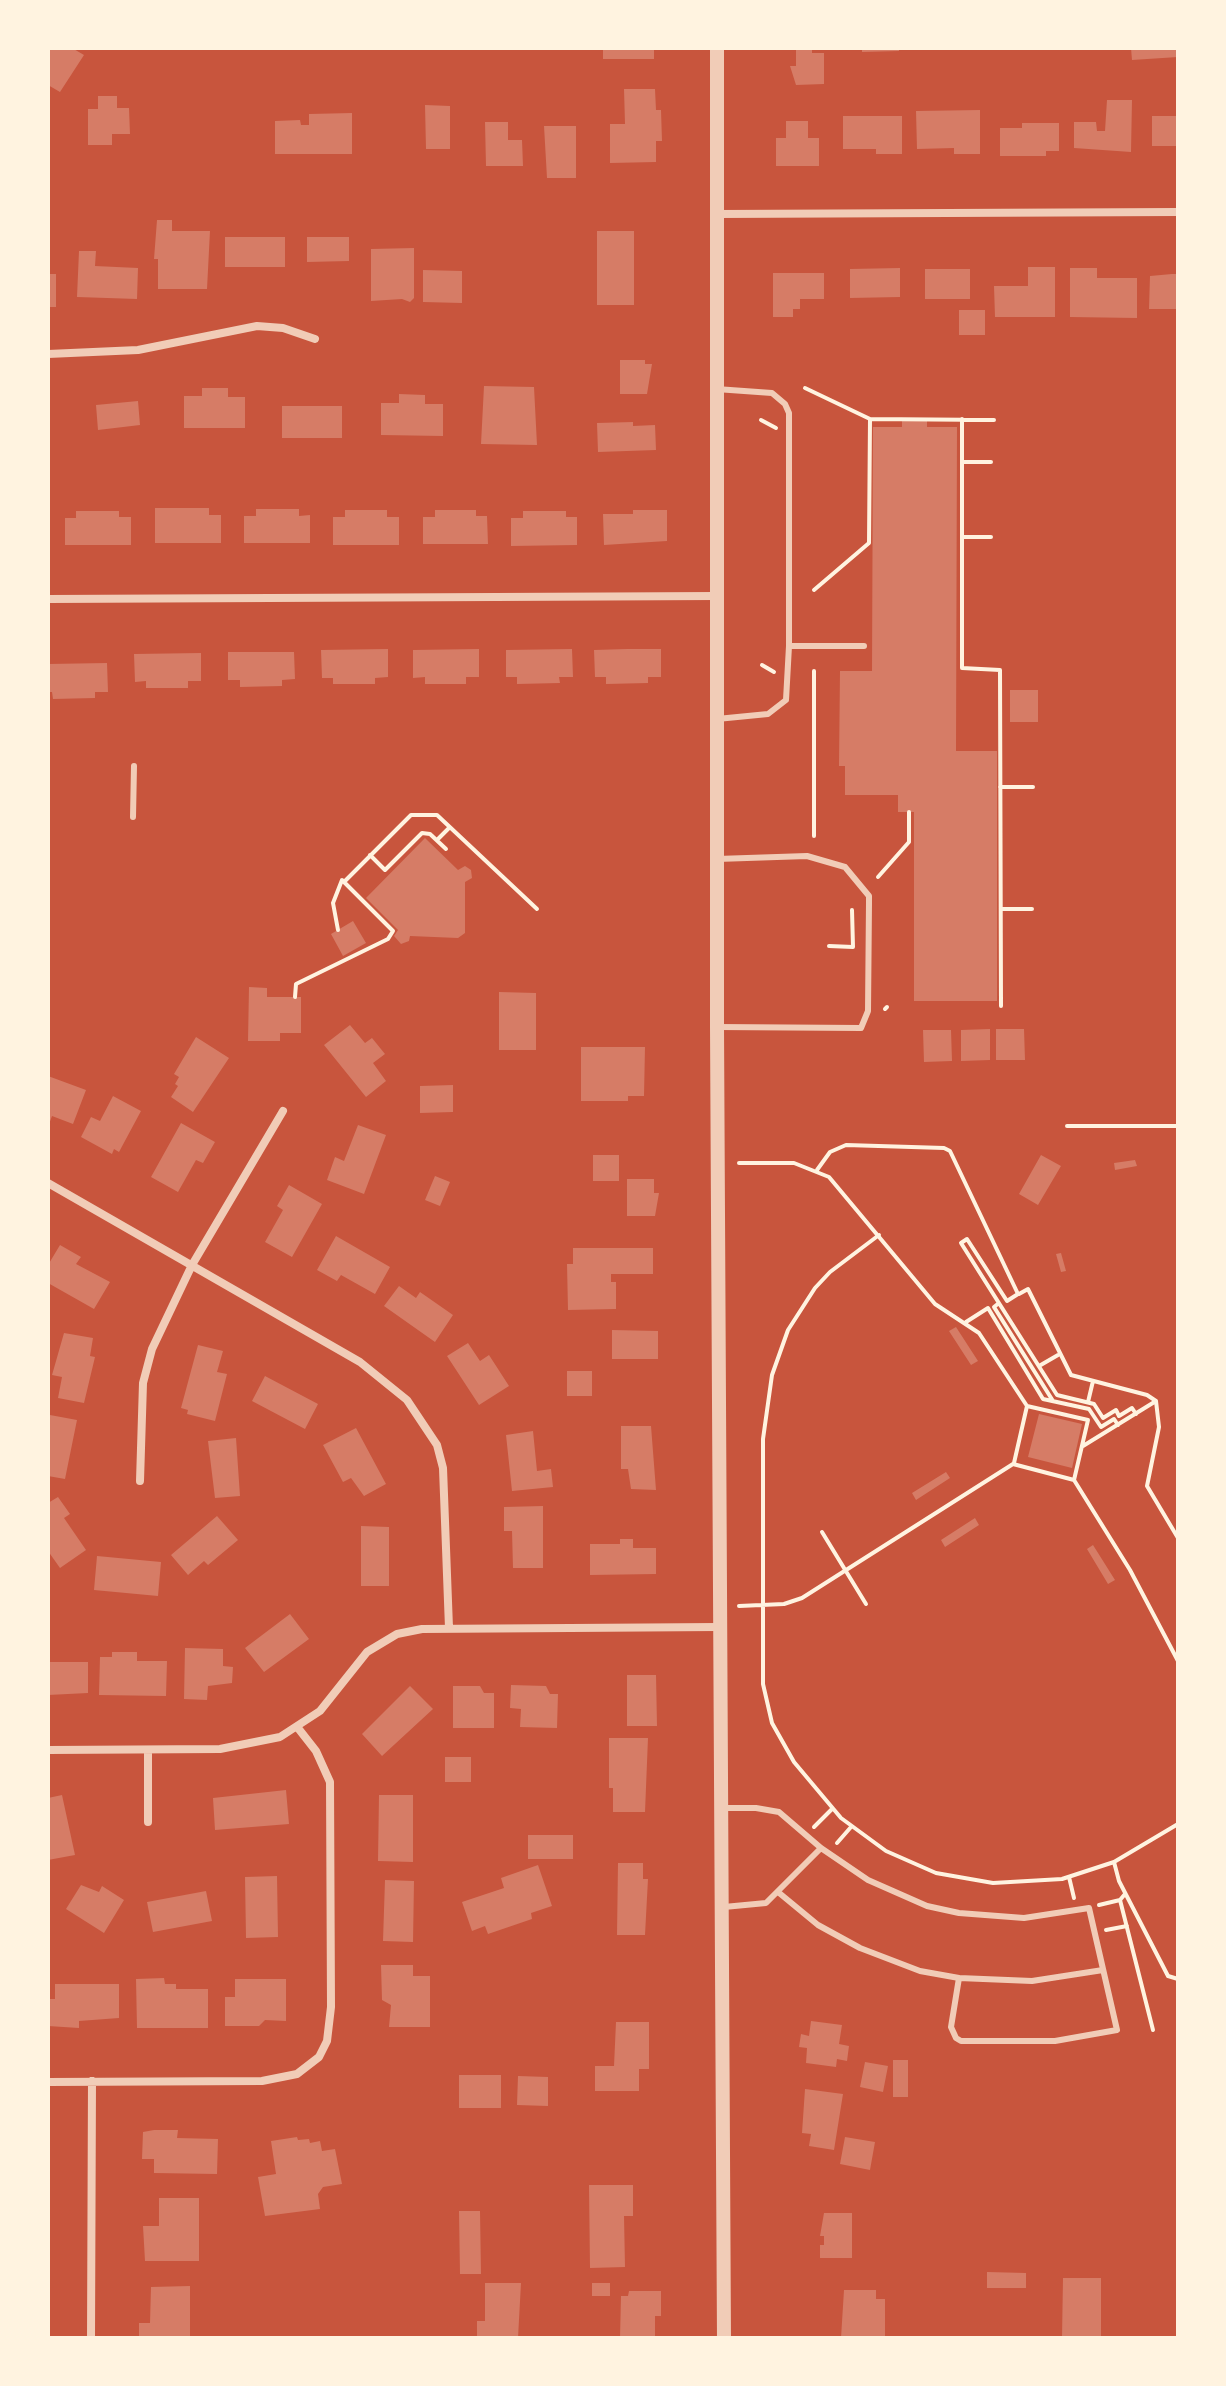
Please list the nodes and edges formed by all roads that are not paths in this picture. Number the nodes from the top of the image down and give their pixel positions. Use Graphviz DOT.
graph roads {
  1 [pos="717,48"];
  2 [pos="1178,212"];
  3 [pos="717,214"];
  4 [pos="315,339"];
  5 [pos="48,354"];
  6 [pos="716,389"];
  7 [pos="717,596"];
  8 [pos="48,599"];
  9 [pos="789,646"];
  10 [pos="864,646"];
  11 [pos="717,719"];
  12 [pos="134,766"];
  13 [pos="133,817"];
  14 [pos="717,859"];
  15 [pos="717,1027"];
  16 [pos="283,1111"];
  17 [pos="48,1183"];
  18 [pos="192,1265"];
  19 [pos="140,1481"];
  20 [pos="718,1627"];
  21 [pos="449,1628"];
  22 [pos="298,1728"];
  23 [pos="48,1750"];
  24 [pos="148,1750"];
  25 [pos="720,1808"];
  26 [pos="148,1822"];
  27 [pos="821,1848"];
  28 [pos="778,1892"];
  29 [pos="721,1907"];
  30 [pos="1103,1970"];
  31 [pos="959,1978"];
  32 [pos="92,2081"];
  33 [pos="48,2082"];
  34 [pos="91,2338"];
  35 [pos="724,2338"];
  1 -- 3 [label="street"];
  2 -- 3 [label="street"];
  3 -- 6 [label="street"];
  4 -- 5 [label="street"];
  6 -- 7 [label="street"];
  6 -- 9 [label="lane"];
  7 -- 8 [label="street"];
  7 -- 11 [label="street"];
  9 -- 10 [label="lane"];
  9 -- 11 [label="lane"];
  11 -- 14 [label="street"];
  12 -- 13 [label="lane"];
  14 -- 15 [label="street"];
  14 -- 15 [label="lane"];
  15 -- 20 [label="street"];
  16 -- 18 [label="street"];
  17 -- 18 [label="street"];
  18 -- 19 [label="street"];
  18 -- 21 [label="street"];
  20 -- 21 [label="street"];
  20 -- 25 [label="street"];
  21 -- 22 [label="street"];
  22 -- 24 [label="street"];
  22 -- 32 [label="street"];
  23 -- 24 [label="street"];
  24 -- 26 [label="street"];
  25 -- 27 [label="lane"];
  25 -- 29 [label="street"];
  27 -- 28 [label="lane"];
  27 -- 30 [label="lane"];
  28 -- 29 [label="lane"];
  28 -- 31 [label="lane"];
  29 -- 35 [label="street"];
  30 -- 31 [label="lane"];
  30 -- 31 [label="lane"];
  32 -- 33 [label="street"];
  32 -- 34 [label="street"];
}
